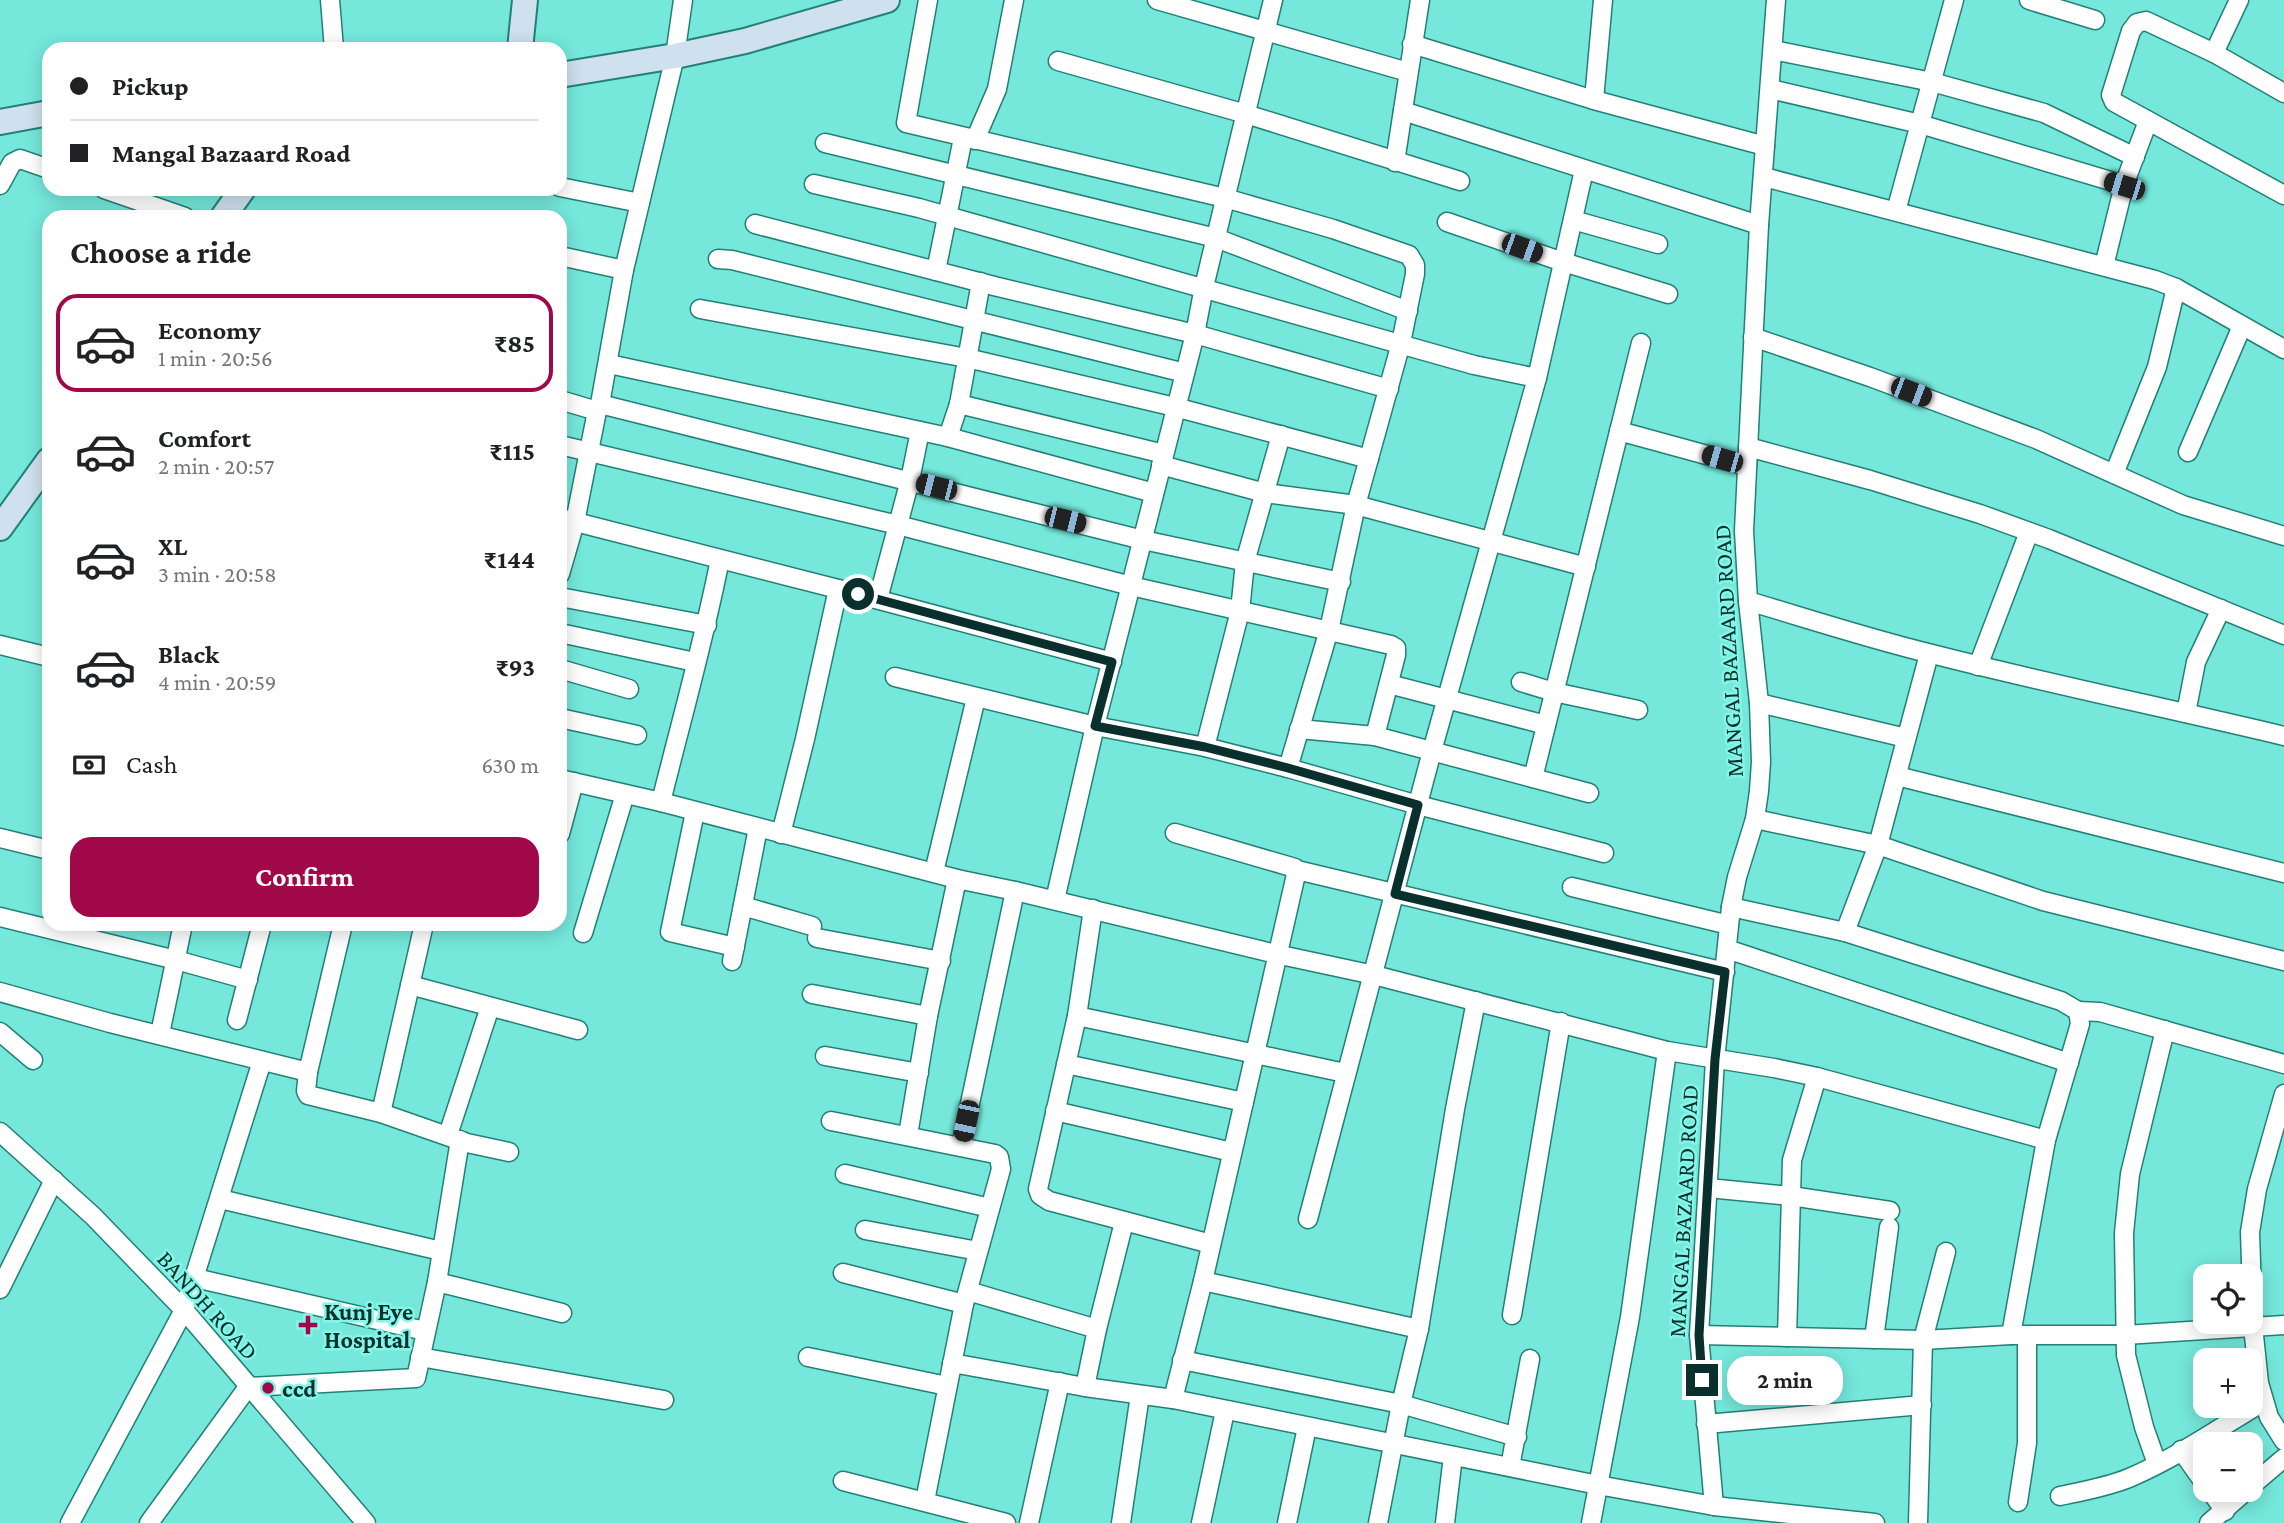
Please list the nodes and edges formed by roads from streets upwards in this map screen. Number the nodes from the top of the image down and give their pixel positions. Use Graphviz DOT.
graph roads {
  1 [pos="330,0"];
  2 [pos="525,0"];
  3 [pos="683,0"];
  4 [pos="887,0"];
  5 [pos="928,0"];
  6 [pos="1014,0"];
  7 [pos="1157,0"];
  8 [pos="1273,0"];
  9 [pos="1420,0"];
  10 [pos="1603,0"];
  11 [pos="1776,0"];
  12 [pos="1954,0"];
  13 [pos="2029,0"];
  14 [pos="2239,0"];
  15 [pos="2095,20"];
  16 [pos="1267,32"];
  17 [pos="333,42"];
  18 [pos="521,42"];
  19 [pos="1412,44"];
  20 [pos="1773,50"];
  21 [pos="2214,53"];
  22 [pos="675,56"];
  23 [pos="1058,61"];
  24 [pos="1408,72"];
  25 [pos="567,74"];
  26 [pos="1931,82"];
  27 [pos="1770,89"];
  28 [pos="2284,93"];
  29 [pos="1594,100"];
  30 [pos="1403,111"];
  31 [pos="42,114"];
  32 [pos="1246,114"];
  33 [pos="2148,121"];
  34 [pos="0,122"];
  35 [pos="1920,124"];
  36 [pos="969,139"];
  37 [pos="825,144"];
  38 [pos="1765,146"];
  39 [pos="2134,157"];
  40 [pos="1395,162"];
  41 [pos="42,167"];
  42 [pos="1584,170"];
  43 [pos="955,174"];
  44 [pos="1764,177"];
  45 [pos="1460,181"];
  46 [pos="814,184"];
  47 [pos="0,185"];
  48 [pos="2124,186"];
  49 [pos="567,188"];
  50 [pos="2284,195"];
  51 [pos="124,196"];
  52 [pos="1225,198"];
  53 [pos="640,203"];
  54 [pos="164,210"];
  55 [pos="1896,211"];
  56 [pos="946,215"];
  57 [pos="1573,220"];
  58 [pos="1447,222"];
  59 [pos="755,224"];
  60 [pos="1759,225"];
  61 [pos="1216,238"];
  62 [pos="1658,244"];
  63 [pos="567,258"];
  64 [pos="718,259"];
  65 [pos="1563,262"];
  66 [pos="2104,266"];
  67 [pos="624,270"];
  68 [pos="936,271"];
  69 [pos="981,282"];
  70 [pos="1204,288"];
  71 [pos="2176,288"];
  72 [pos="1668,293"];
  73 [pos="700,309"];
  74 [pos="1408,311"];
  75 [pos="974,321"];
  76 [pos="2242,326"];
  77 [pos="1195,334"];
  78 [pos="1753,337"];
  79 [pos="1401,343"];
  80 [pos="1641,343"];
  81 [pos="2284,349"];
  82 [pos="967,358"];
  83 [pos="609,364"];
  84 [pos="1185,373"];
  85 [pos="1537,378"];
  86 [pos="1389,388"];
  87 [pos="567,401"];
  88 [pos="959,404"];
  89 [pos="598,407"];
  90 [pos="1175,407"];
  91 [pos="1619,430"];
  92 [pos="920,431"];
  93 [pos="1281,435"];
  94 [pos="948,437"];
  95 [pos="567,447"];
  96 [pos="1748,447"];
  97 [pos="588,452"];
  98 [pos="2188,452"];
  99 [pos="1369,458"];
  100 [pos="1163,460"];
  101 [pos="1747,466"];
  102 [pos="42,474"];
  103 [pos="2115,474"];
  104 [pos="910,480"];
  105 [pos="1154,493"];
  106 [pos="1265,493"];
  107 [pos="8,503"];
  108 [pos="1356,505"];
  109 [pos="568,520"];
  110 [pos="898,525"];
  111 [pos="0,528"];
  112 [pos="2029,532"];
  113 [pos="2284,536"];
  114 [pos="1143,540"];
  115 [pos="1490,541"];
  116 [pos="720,559"];
  117 [pos="1245,562"];
  118 [pos="1586,567"];
  119 [pos="1340,582"];
  120 [pos="1131,586"];
  121 [pos="838,589"];
  122 [pos="567,598"];
  123 [pos="878,599"];
  124 [pos="1748,601"];
  125 [pos="2221,610"];
  126 [pos="1240,611"];
  127 [pos="707,625"];
  128 [pos="1329,630"];
  129 [pos="567,635"];
  130 [pos="2284,635"];
  131 [pos="0,645"];
  132 [pos="1929,654"];
  133 [pos="42,655"];
  134 [pos="695,662"];
  135 [pos="1112,662"];
  136 [pos="1978,666"];
  137 [pos="567,671"];
  138 [pos="895,677"];
  139 [pos="1521,682"];
  140 [pos="1389,684"];
  141 [pos="629,689"];
  142 [pos="1554,692"];
  143 [pos="976,698"];
  144 [pos="1448,698"];
  145 [pos="1759,704"];
  146 [pos="1638,710"];
  147 [pos="2186,713"];
  148 [pos="567,720"];
  149 [pos="1546,725"];
  150 [pos="1095,726"];
  151 [pos="1299,729"];
  152 [pos="638,735"];
  153 [pos="1375,736"];
  154 [pos="2284,736"];
  155 [pos="1906,738"];
  156 [pos="1205,747"];
  157 [pos="1432,751"];
  158 [pos="1288,768"];
  159 [pos="1897,776"];
  160 [pos="1532,778"];
  161 [pos="567,780"];
  162 [pos="1589,793"];
  163 [pos="625,794"];
  164 [pos="661,802"];
  165 [pos="1418,805"];
  166 [pos="695,811"];
  167 [pos="1755,819"];
  168 [pos="758,828"];
  169 [pos="1175,833"];
  170 [pos="781,834"];
  171 [pos="0,838"];
  172 [pos="1878,845"];
  173 [pos="42,848"];
  174 [pos="1604,853"];
  175 [pos="1297,870"];
  176 [pos="934,873"];
  177 [pos="2284,873"];
  178 [pos="957,879"];
  179 [pos="1572,887"];
  180 [pos="1015,891"];
  181 [pos="1395,894"];
  182 [pos="1055,900"];
  183 [pos="743,906"];
  184 [pos="1731,907"];
  185 [pos="1093,909"];
  186 [pos="0,918"];
  187 [pos="1729,925"];
  188 [pos="42,928"];
  189 [pos="54,931"];
  190 [pos="182,931"];
  191 [pos="260,931"];
  192 [pos="341,931"];
  193 [pos="422,931"];
  194 [pos="1845,932"];
  195 [pos="583,933"];
  196 [pos="1727,949"];
  197 [pos="1276,954"];
  198 [pos="176,960"];
  199 [pos="941,961"];
  200 [pos="2284,961"];
  201 [pos="1725,972"];
  202 [pos="1374,975"];
  203 [pos="248,980"];
  204 [pos="410,985"];
  205 [pos="0,992"];
  206 [pos="812,995"];
  207 [pos="1476,1002"];
  208 [pos="491,1007"];
  209 [pos="2078,1011"];
  210 [pos="928,1016"];
  211 [pos="1077,1016"];
  212 [pos="237,1020"];
  213 [pos="1561,1022"];
  214 [pos="578,1030"];
  215 [pos="2165,1030"];
  216 [pos="0,1032"];
  217 [pos="160,1034"];
  218 [pos="1667,1052"];
  219 [pos="1255,1055"];
  220 [pos="825,1056"];
  221 [pos="1715,1059"];
  222 [pos="33,1060"];
  223 [pos="262,1061"];
  224 [pos="2069,1063"];
  225 [pos="2284,1064"];
  226 [pos="1066,1065"];
  227 [pos="308,1072"];
  228 [pos="919,1073"];
  229 [pos="1345,1073"];
  230 [pos="1817,1077"];
  231 [pos="2284,1094"];
  232 [pos="1244,1102"];
  233 [pos="1055,1111"];
  234 [pos="381,1113"];
  235 [pos="831,1121"];
  236 [pos="0,1132"];
  237 [pos="908,1135"];
  238 [pos="454,1138"];
  239 [pos="2046,1140"];
  240 [pos="961,1146"];
  241 [pos="509,1152"];
  242 [pos="1233,1152"];
  243 [pos="845,1174"];
  244 [pos="54,1180"];
  245 [pos="1707,1188"];
  246 [pos="1791,1196"];
  247 [pos="220,1199"];
  248 [pos="990,1208"];
  249 [pos="1308,1219"];
  250 [pos="1124,1222"];
  251 [pos="865,1230"];
  252 [pos="1211,1244"];
  253 [pos="441,1251"];
  254 [pos="978,1251"];
  255 [pos="1946,1252"];
  256 [pos="2251,1264"];
  257 [pos="843,1273"];
  258 [pos="195,1278"];
  259 [pos="1203,1281"];
  260 [pos="437,1282"];
  261 [pos="0,1289"];
  262 [pos="966,1297"];
  263 [pos="184,1310"];
  264 [pos="562,1313"];
  265 [pos="1512,1315"];
  266 [pos="2284,1325"];
  267 [pos="2263,1326"];
  268 [pos="1097,1329"];
  269 [pos="1419,1329"];
  270 [pos="2193,1330"];
  271 [pos="425,1331"];
  272 [pos="1699,1335"];
  273 [pos="2125,1335"];
  274 [pos="2019,1336"];
  275 [pos="1787,1337"];
  276 [pos="1874,1339"];
  277 [pos="1923,1340"];
  278 [pos="807,1356"];
  279 [pos="420,1357"];
  280 [pos="1530,1359"];
  281 [pos="1182,1360"];
  282 [pos="952,1363"];
  283 [pos="1060,1382"];
  284 [pos="947,1386"];
  285 [pos="248,1387"];
  286 [pos="1085,1387"];
  287 [pos="1140,1395"];
  288 [pos="1174,1399"];
  289 [pos="664,1400"];
  290 [pos="2263,1402"];
  291 [pos="1401,1404"];
  292 [pos="1922,1405"];
  293 [pos="1225,1411"];
  294 [pos="2236,1418"];
  295 [pos="1706,1424"];
  296 [pos="1307,1427"];
  297 [pos="1517,1437"];
  298 [pos="2284,1441"];
  299 [pos="1392,1444"];
  300 [pos="2181,1451"];
  301 [pos="1453,1456"];
  302 [pos="2284,1458"];
  303 [pos="2157,1464"];
  304 [pos="1510,1466"];
  305 [pos="2193,1468"];
  306 [pos="2263,1476"];
  307 [pos="843,1481"];
  308 [pos="1598,1485"];
  309 [pos="2060,1496"];
  310 [pos="925,1502"];
  311 [pos="2018,1502"];
  312 [pos="2218,1502"];
  313 [pos="2234,1502"];
  314 [pos="1714,1506"];
  315 [pos="2225,1511"];
  316 [pos="1795,1519"];
  317 [pos="70,1523"];
  318 [pos="149,1523"];
  319 [pos="366,1523"];
  320 [pos="1006,1523"];
  321 [pos="1029,1523"];
  322 [pos="1121,1523"];
  323 [pos="1201,1523"];
  324 [pos="1287,1523"];
  325 [pos="1378,1523"];
  326 [pos="1445,1523"];
  327 [pos="1591,1523"];
  328 [pos="1875,1523"];
  329 [pos="1917,1523"];
  330 [pos="2209,1523"];
  1 -- 17 [label="street"];
  2 -- 18 [label="street"];
  3 -- 22 [label="street"];
  4 -- 22 [label="street"];
  5 -- 36 [label="street"];
  6 -- 36 [label="street"];
  7 -- 16 [label="street"];
  8 -- 16 [label="street"];
  9 -- 19 [label="street"];
  10 -- 29 [label="street"];
  11 -- 20 [label="street, MANGAL BAZAARD ROAD"];
  12 -- 26 [label="street"];
  13 -- 15 [label="street"];
  14 -- 21 [label="street"];
  16 -- 24 [label="street"];
  16 -- 32 [label="street"];
  19 -- 24 [label="street"];
  19 -- 29 [label="street"];
  20 -- 26 [label="street"];
  20 -- 27 [label="street, MANGAL BAZAARD ROAD"];
  21 -- 28 [label="street"];
  21 -- 33 [label="street"];
  22 -- 25 [label="street"];
  22 -- 53 [label="street"];
  23 -- 32 [label="street"];
  24 -- 30 [label="street"];
  26 -- 35 [label="street"];
  26 -- 39 [label="street"];
  27 -- 35 [label="street"];
  27 -- 38 [label="street, MANGAL BAZAARD ROAD"];
  29 -- 38 [label="street"];
  30 -- 40 [label="street"];
  30 -- 42 [label="street"];
  31 -- 34 [label="street"];
  32 -- 40 [label="street"];
  32 -- 52 [label="street"];
  33 -- 39 [label="street"];
  33 -- 50 [label="street"];
  35 -- 48 [label="street"];
  35 -- 55 [label="street"];
  36 -- 43 [label="street"];
  36 -- 52 [label="street"];
  37 -- 43 [label="street"];
  38 -- 44 [label="street, MANGAL BAZAARD ROAD"];
  39 -- 48 [label="street"];
  40 -- 45 [label="street"];
  41 -- 47 [label="street"];
  42 -- 57 [label="street"];
  42 -- 60 [label="street"];
  43 -- 56 [label="street"];
  43 -- 61 [label="street"];
  44 -- 55 [label="street"];
  44 -- 60 [label="street, MANGAL BAZAARD ROAD"];
  46 -- 56 [label="street"];
  48 -- 66 [label="street"];
  49 -- 53 [label="street"];
  51 -- 54 [label="street"];
  52 -- 61 [label="street"];
  52 -- 74 [label="street"];
  53 -- 67 [label="street"];
  55 -- 66 [label="street"];
  56 -- 68 [label="street"];
  56 -- 70 [label="street"];
  57 -- 62 [label="street"];
  57 -- 65 [label="street"];
  58 -- 65 [label="street"];
  59 -- 68 [label="street"];
  60 -- 78 [label="street, MANGAL BAZAARD ROAD"];
  61 -- 70 [label="street"];
  61 -- 74 [label="street"];
  63 -- 67 [label="street"];
  64 -- 75 [label="street"];
  65 -- 72 [label="street"];
  65 -- 85 [label="street"];
  66 -- 71 [label="street"];
  67 -- 83 [label="street"];
  68 -- 69 [label="street"];
  69 -- 75 [label="street"];
  69 -- 77 [label="street"];
  70 -- 77 [label="street"];
  70 -- 79 [label="street"];
  71 -- 76 [label="street"];
  71 -- 103 [label="street"];
  73 -- 82 [label="street"];
  74 -- 79 [label="street"];
  75 -- 82 [label="street"];
  75 -- 84 [label="street"];
  76 -- 81 [label="street"];
  76 -- 98 [label="street"];
  77 -- 84 [label="street"];
  77 -- 86 [label="street"];
  78 -- 96 [label="street, MANGAL BAZAARD ROAD"];
  78 -- 103 [label="street"];
  79 -- 85 [label="street"];
  79 -- 86 [label="street"];
  80 -- 91 [label="street"];
  82 -- 88 [label="street"];
  82 -- 90 [label="street"];
  83 -- 89 [label="street"];
  83 -- 92 [label="street"];
  84 -- 90 [label="street"];
  85 -- 115 [label="street"];
  86 -- 99 [label="street"];
  87 -- 89 [label="street"];
  88 -- 94 [label="street"];
  88 -- 100 [label="street"];
  89 -- 97 [label="street"];
  89 -- 104 [label="street"];
  90 -- 93 [label="street"];
  90 -- 100 [label="street"];
  91 -- 101 [label="street"];
  91 -- 118 [label="street"];
  92 -- 94 [label="street"];
  92 -- 104 [label="street"];
  93 -- 99 [label="street"];
  93 -- 106 [label="street"];
  94 -- 105 [label="street"];
  95 -- 97 [label="street"];
  96 -- 101 [label="street, MANGAL BAZAARD ROAD"];
  96 -- 112 [label="street"];
  97 -- 109 [label="street"];
  97 -- 110 [label="street"];
  99 -- 108 [label="street"];
  100 -- 105 [label="street"];
  100 -- 106 [label="street"];
  101 -- 124 [label="street, MANGAL BAZAARD ROAD"];
  102 -- 107 [label="street"];
  103 -- 113 [label="street"];
  104 -- 110 [label="street"];
  104 -- 114 [label="street"];
  105 -- 114 [label="street"];
  106 -- 108 [label="street"];
  106 -- 117 [label="street"];
  107 -- 111 [label="street"];
  108 -- 115 [label="street"];
  108 -- 119 [label="street"];
  109 -- 116 [label="street"];
  110 -- 120 [label="street"];
  110 -- 123 [label="street"];
  112 -- 125 [label="street"];
  112 -- 136 [label="street"];
  114 -- 117 [label="street"];
  114 -- 120 [label="street"];
  115 -- 118 [label="street"];
  115 -- 144 [label="street"];
  116 -- 121 [label="street"];
  116 -- 127 [label="street"];
  117 -- 119 [label="street"];
  117 -- 126 [label="street"];
  118 -- 142 [label="street"];
  119 -- 128 [label="street"];
  120 -- 126 [label="street"];
  120 -- 135 [label="street"];
  121 -- 123 [label="street"];
  121 -- 170 [label="street"];
  122 -- 127 [label="street"];
  123 -- 135 [label="street"];
  124 -- 132 [label="street"];
  124 -- 145 [label="street, MANGAL BAZAARD ROAD"];
  125 -- 130 [label="street"];
  125 -- 147 [label="street"];
  126 -- 128 [label="street"];
  126 -- 156 [label="street"];
  127 -- 134 [label="street"];
  128 -- 140 [label="street"];
  128 -- 151 [label="street"];
  129 -- 134 [label="street"];
  131 -- 133 [label="street"];
  132 -- 136 [label="street"];
  132 -- 155 [label="street"];
  134 -- 164 [label="street"];
  135 -- 150 [label="street"];
  136 -- 147 [label="street"];
  137 -- 141 [label="street"];
  138 -- 143 [label="street"];
  139 -- 142 [label="street"];
  140 -- 144 [label="street"];
  140 -- 153 [label="street"];
  142 -- 146 [label="street"];
  142 -- 149 [label="street"];
  143 -- 150 [label="street"];
  143 -- 176 [label="street"];
  144 -- 149 [label="street"];
  144 -- 157 [label="street"];
  145 -- 155 [label="street"];
  145 -- 167 [label="street, MANGAL BAZAARD ROAD"];
  147 -- 154 [label="street"];
  148 -- 152 [label="street"];
  149 -- 160 [label="street"];
  150 -- 156 [label="street"];
  150 -- 182 [label="street"];
  151 -- 153 [label="street"];
  151 -- 158 [label="street"];
  153 -- 157 [label="street"];
  155 -- 159 [label="street"];
  156 -- 158 [label="street"];
  157 -- 160 [label="street"];
  157 -- 165 [label="street"];
  158 -- 165 [label="street"];
  159 -- 172 [label="street"];
  159 -- 177 [label="street"];
  160 -- 162 [label="street"];
  161 -- 163 [label="street"];
  163 -- 164 [label="street"];
  163 -- 195 [label="street"];
  164 -- 166 [label="street"];
  165 -- 174 [label="street"];
  165 -- 181 [label="street"];
  166 -- 168 [label="street"];
  166 -- 183 [label="street"];
  167 -- 172 [label="street"];
  167 -- 184 [label="street, MANGAL BAZAARD ROAD"];
  168 -- 170 [label="street"];
  168 -- 183 [label="street"];
  169 -- 175 [label="street"];
  170 -- 176 [label="street"];
  171 -- 173 [label="street"];
  172 -- 194 [label="street"];
  172 -- 200 [label="street"];
  175 -- 181 [label="street"];
  175 -- 197 [label="street"];
  176 -- 178 [label="street"];
  178 -- 180 [label="street"];
  178 -- 199 [label="street"];
  179 -- 187 [label="street"];
  180 -- 182 [label="street"];
  180 -- 240 [label="street"];
  181 -- 201 [label="street"];
  181 -- 202 [label="street"];
  182 -- 185 [label="street"];
  183 -- 199 [label="street"];
  184 -- 187 [label="street, MANGAL BAZAARD ROAD"];
  184 -- 194 [label="street"];
  185 -- 197 [label="street"];
  185 -- 211 [label="street"];
  186 -- 188 [label="street"];
  187 -- 196 [label="street, MANGAL BAZAARD ROAD"];
  189 -- 198 [label="street"];
  190 -- 198 [label="street"];
  191 -- 203 [label="street"];
  192 -- 227 [label="street"];
  193 -- 204 [label="street"];
  194 -- 209 [label="street"];
  196 -- 201 [label="street, MANGAL BAZAARD ROAD"];
  196 -- 224 [label="street"];
  197 -- 202 [label="street"];
  197 -- 219 [label="street"];
  198 -- 203 [label="street"];
  198 -- 217 [label="street"];
  199 -- 210 [label="street"];
  201 -- 221 [label="street, MANGAL BAZAARD ROAD"];
  202 -- 207 [label="street"];
  202 -- 229 [label="street"];
  203 -- 212 [label="street"];
  204 -- 208 [label="street"];
  204 -- 234 [label="street"];
  205 -- 217 [label="street"];
  206 -- 210 [label="street"];
  207 -- 213 [label="street"];
  207 -- 269 [label="street"];
  208 -- 214 [label="street"];
  208 -- 238 [label="street"];
  209 -- 215 [label="street"];
  209 -- 224 [label="street"];
  210 -- 228 [label="street"];
  211 -- 219 [label="street"];
  211 -- 226 [label="street"];
  213 -- 218 [label="street"];
  213 -- 265 [label="street"];
  215 -- 225 [label="street"];
  215 -- 273 [label="street"];
  216 -- 222 [label="street"];
  217 -- 223 [label="street"];
  218 -- 221 [label="street"];
  218 -- 308 [label="street"];
  219 -- 229 [label="street"];
  219 -- 232 [label="street"];
  220 -- 228 [label="street"];
  221 -- 230 [label="street"];
  221 -- 245 [label="street, MANGAL BAZAARD ROAD"];
  223 -- 227 [label="street"];
  223 -- 247 [label="street"];
  224 -- 239 [label="street"];
  226 -- 232 [label="street"];
  226 -- 233 [label="street"];
  227 -- 234 [label="street"];
  228 -- 237 [label="street"];
  229 -- 249 [label="street"];
  230 -- 239 [label="street"];
  230 -- 246 [label="street"];
  231 -- 256 [label="street"];
  232 -- 242 [label="street"];
  233 -- 242 [label="street"];
  233 -- 250 [label="street"];
  234 -- 238 [label="street"];
  235 -- 237 [label="street"];
  236 -- 244 [label="street, BANDH ROAD"];
  237 -- 240 [label="street"];
  238 -- 241 [label="street"];
  238 -- 253 [label="street"];
  239 -- 274 [label="street"];
  240 -- 248 [label="street"];
  242 -- 252 [label="street"];
  243 -- 248 [label="street"];
  244 -- 261 [label="street"];
  244 -- 263 [label="street, BANDH ROAD"];
  245 -- 246 [label="street"];
  245 -- 272 [label="street, MANGAL BAZAARD ROAD"];
  246 -- 275 [label="street"];
  246 -- 276 [label="street"];
  247 -- 253 [label="street"];
  247 -- 258 [label="street"];
  248 -- 254 [label="street"];
  250 -- 252 [label="street"];
  250 -- 268 [label="street"];
  251 -- 254 [label="street"];
  252 -- 259 [label="street"];
  253 -- 260 [label="street"];
  254 -- 262 [label="street"];
  255 -- 277 [label="street"];
  257 -- 262 [label="street"];
  258 -- 263 [label="street"];
  258 -- 271 [label="street"];
  259 -- 269 [label="street"];
  259 -- 281 [label="street"];
  260 -- 264 [label="street"];
  260 -- 271 [label="street"];
  262 -- 268 [label="street"];
  262 -- 282 [label="street"];
  263 -- 285 [label="street, BANDH ROAD"];
  263 -- 317 [label="street"];
  266 -- 267 [label="street"];
  268 -- 286 [label="street"];
  269 -- 291 [label="street"];
  270 -- 273 [label="street"];
  271 -- 279 [label="street"];
  272 -- 275 [label="street"];
  272 -- 295 [label="street, MANGAL BAZAARD ROAD"];
  273 -- 274 [label="street"];
  273 -- 303 [label="street"];
  274 -- 277 [label="street"];
  274 -- 311 [label="street"];
  275 -- 276 [label="street"];
  276 -- 277 [label="street"];
  277 -- 292 [label="street"];
  278 -- 284 [label="street"];
  279 -- 285 [label="street"];
  279 -- 289 [label="street"];
  280 -- 297 [label="street"];
  281 -- 288 [label="street"];
  281 -- 291 [label="street"];
  282 -- 283 [label="street"];
  282 -- 284 [label="street"];
  283 -- 286 [label="street"];
  283 -- 321 [label="street"];
  284 -- 310 [label="street"];
  285 -- 318 [label="street"];
  285 -- 319 [label="street, BANDH ROAD"];
  286 -- 287 [label="street"];
  287 -- 288 [label="street"];
  287 -- 322 [label="street"];
  288 -- 293 [label="street"];
  290 -- 298 [label="street"];
  291 -- 297 [label="street"];
  291 -- 299 [label="street"];
  292 -- 295 [label="street"];
  292 -- 329 [label="street"];
  293 -- 296 [label="street"];
  293 -- 323 [label="street"];
  294 -- 300 [label="street"];
  295 -- 314 [label="street, MANGAL BAZAARD ROAD"];
  296 -- 299 [label="street"];
  296 -- 324 [label="street"];
  297 -- 304 [label="street"];
  299 -- 301 [label="street"];
  299 -- 325 [label="street"];
  300 -- 303 [label="street"];
  300 -- 305 [label="street"];
  301 -- 304 [label="street"];
  301 -- 326 [label="street"];
  302 -- 306 [label="street"];
  303 -- 309 [label="street"];
  304 -- 308 [label="street"];
  307 -- 310 [label="street"];
  308 -- 314 [label="street"];
  308 -- 327 [label="street"];
  310 -- 320 [label="street"];
  312 -- 315 [label="street"];
  313 -- 315 [label="street"];
  314 -- 316 [label="street"];
  315 -- 330 [label="street"];
  316 -- 328 [label="street"];
}
